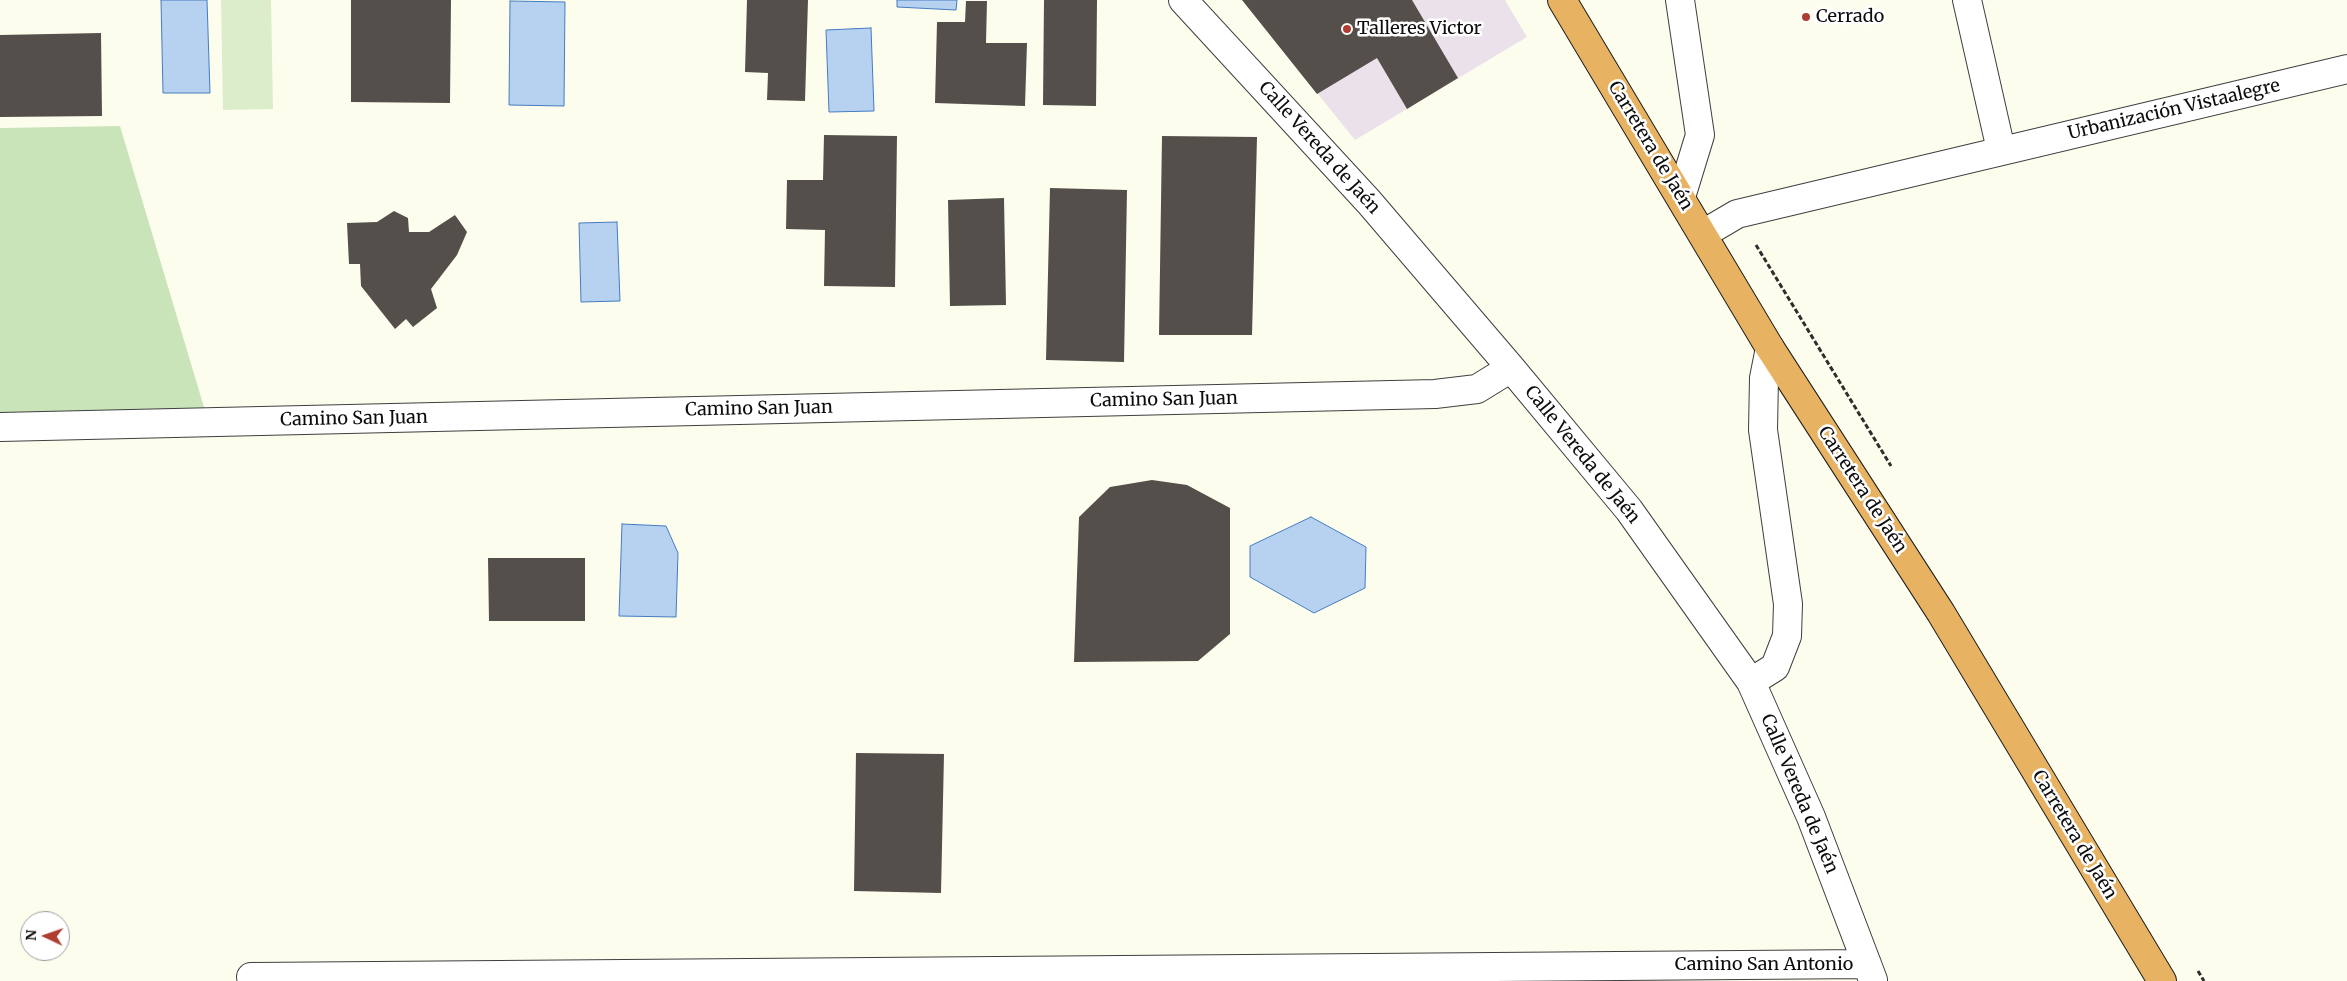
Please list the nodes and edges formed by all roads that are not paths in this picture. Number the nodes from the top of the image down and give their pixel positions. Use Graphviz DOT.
graph roads {
  1 [pos="1183,0"];
  2 [pos="1562,0"];
  3 [pos="1680,0"];
  4 [pos="1967,0"];
  5 [pos="2347,69"];
  6 [pos="2001,150"];
  7 [pos="1681,197"];
  8 [pos="1703,234"];
  9 [pos="1770,348"];
  10 [pos="1511,368"];
  11 [pos="0,427"];
  12 [pos="1751,682"];
  13 [pos="1870,973"];
  14 [pos="251,977"];
  15 [pos="2162,981"];
  1 -- 10 [label="street, Calle Vereda de Jaén"];
  2 -- 7 [label="highway, Carretera de Jaén"];
  3 -- 7 [label="street"];
  4 -- 6 [label="street"];
  5 -- 6 [label="street, Urbanización Vistaalegre"];
  6 -- 8 [label="street, Urbanización Vistaalegre"];
  7 -- 8 [label="highway, Carretera de Jaén"];
  8 -- 9 [label="highway, Carretera de Jaén"];
  9 -- 12 [label="street"];
  9 -- 15 [label="highway, Carretera de Jaén"];
  10 -- 11 [label="street, Camino San Juan"];
  10 -- 12 [label="street, Calle Vereda de Jaén"];
  12 -- 13 [label="street, Calle Vereda de Jaén"];
  13 -- 14 [label="street, Camino San Antonio"];
}
